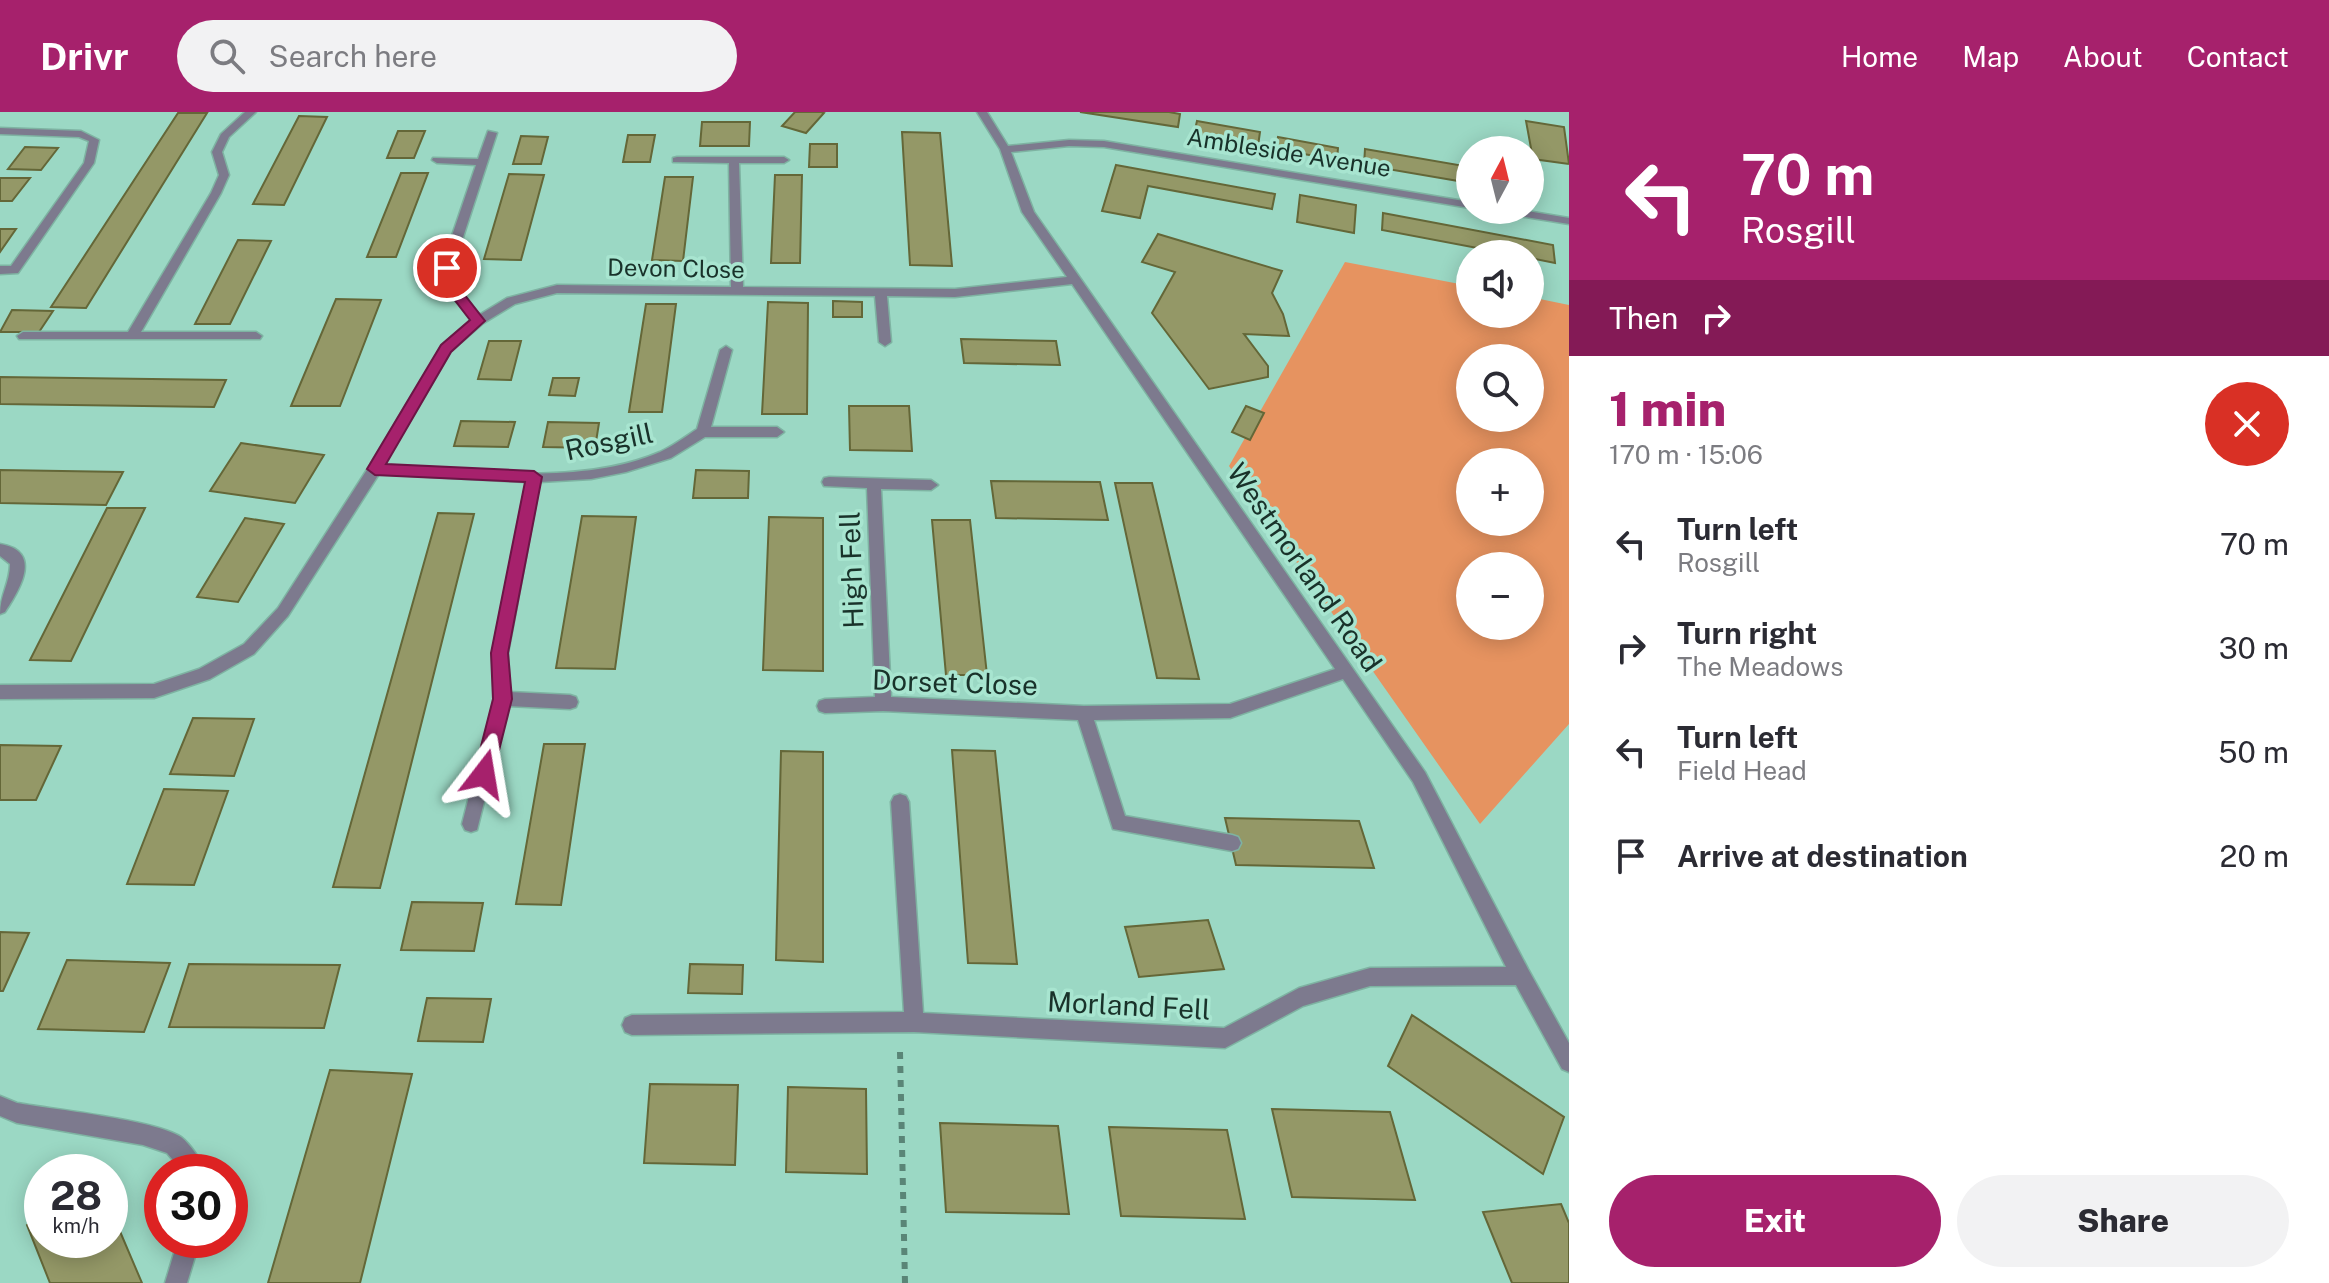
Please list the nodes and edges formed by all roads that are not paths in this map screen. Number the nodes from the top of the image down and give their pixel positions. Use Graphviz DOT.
graph roads {
  1 [pos="251,112"];
  2 [pos="982,112"];
  3 [pos="0,131"];
  4 [pos="492,133"];
  5 [pos="1005,149"];
  6 [pos="437,160"];
  7 [pos="677,160"];
  8 [pos="734,160"];
  9 [pos="784,160"];
  10 [pos="482,162"];
  11 [pos="1456,203"];
  12 [pos="1544,217"];
  13 [pos="1569,221"];
  14 [pos="0,270"];
  15 [pos="1075,280"];
  16 [pos="737,291"];
  17 [pos="881,293"];
  18 [pos="478,321"];
  19 [pos="23,336"];
  20 [pos="132,336"];
  21 [pos="256,336"];
  22 [pos="885,342"];
  23 [pos="726,350"];
  24 [pos="703,432"];
  25 [pos="777,432"];
  26 [pos="375,469"];
  27 [pos="534,477"];
  28 [pos="829,482"];
  29 [pos="874,482"];
  30 [pos="931,485"];
  31 [pos="0,550"];
  32 [pos="0,608"];
  33 [pos="1345,672"];
  34 [pos="0,692"];
  35 [pos="502,699"];
  36 [pos="570,702"];
  37 [pos="883,704"];
  38 [pos="825,706"];
  39 [pos="1084,713"];
  40 [pos="900,802"];
  41 [pos="471,824"];
  42 [pos="1232,843"];
  43 [pos="1521,976"];
  44 [pos="907,1023"];
  45 [pos="632,1025"];
  46 [pos="1569,1062"];
  47 [pos="0,1106"];
  48 [pos="181,1154"];
  49 [pos="184,1258"];
  50 [pos="176,1283"];
  1 -- 20 [label="street"];
  2 -- 5 [label="street, Westmorland Road"];
  3 -- 14 [label="street"];
  4 -- 10 [label="street"];
  5 -- 11 [label="street, Ambleside Avenue"];
  5 -- 15 [label="street, Westmorland Road"];
  6 -- 10 [label="street"];
  7 -- 8 [label="street"];
  8 -- 9 [label="street"];
  8 -- 16 [label="street"];
  10 -- 18 [label="street"];
  12 -- 13 [label="street"];
  15 -- 17 [label="street, Devon Close"];
  15 -- 33 [label="street, Westmorland Road"];
  16 -- 17 [label="street, Devon Close"];
  16 -- 18 [label="street, Devon Close"];
  17 -- 22 [label="street"];
  18 -- 26 [label="street, Devon Close"];
  19 -- 20 [label="street"];
  20 -- 21 [label="street"];
  23 -- 24 [label="street"];
  24 -- 25 [label="street"];
  24 -- 27 [label="street, Rosgill"];
  26 -- 27 [label="street, Rosgill"];
  26 -- 34 [label="street, Devon Close"];
  27 -- 35 [label="street"];
  28 -- 29 [label="street, High Fell"];
  29 -- 30 [label="street, High Fell"];
  29 -- 37 [label="street, High Fell"];
  31 -- 32 [label="street"];
  33 -- 39 [label="street, Dorset Close"];
  33 -- 43 [label="street, Westmorland Road"];
  35 -- 36 [label="street"];
  35 -- 41 [label="street"];
  37 -- 38 [label="street, Dorset Close"];
  37 -- 39 [label="street, Dorset Close"];
  39 -- 42 [label="street"];
  40 -- 44 [label="street"];
  43 -- 44 [label="street, Morland Fell"];
  43 -- 46 [label="street, Westmorland Road"];
  44 -- 45 [label="street, Morland Fell"];
  47 -- 48 [label="street"];
  49 -- 50 [label="street"];
}
